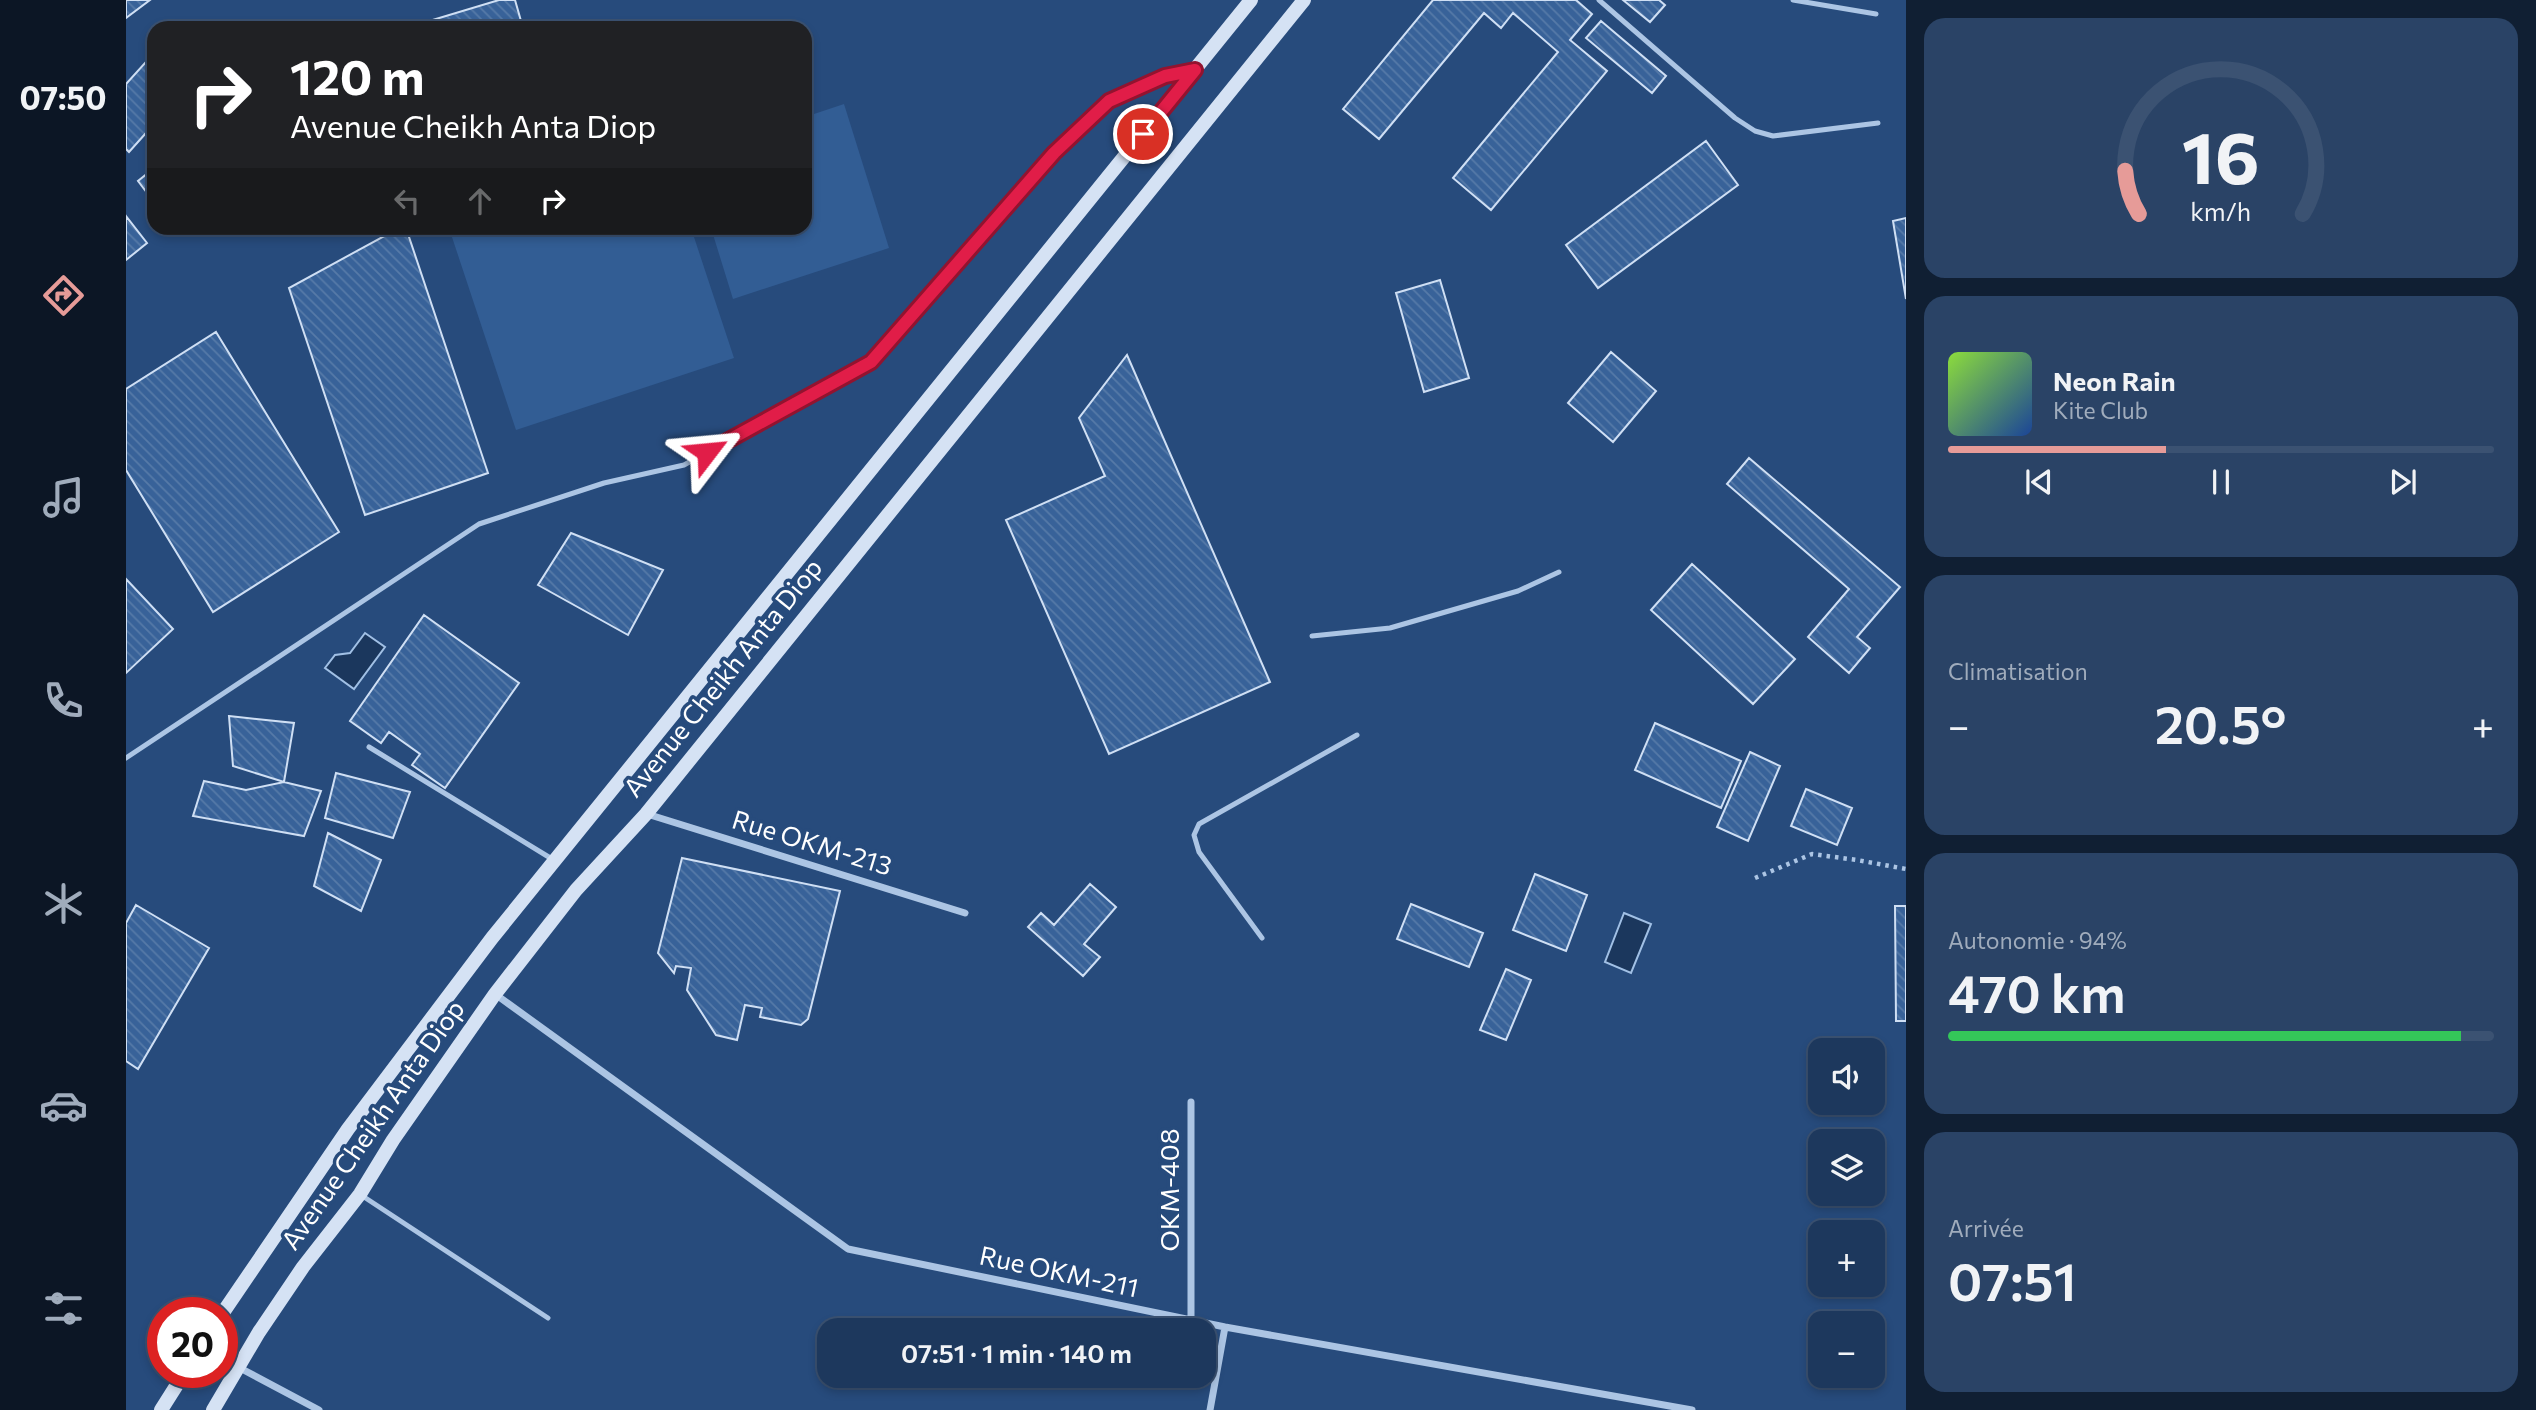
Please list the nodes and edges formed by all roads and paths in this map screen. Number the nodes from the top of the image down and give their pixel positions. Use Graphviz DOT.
graph roads {
  1 [pos="1251,0"];
  2 [pos="1304,0"];
  3 [pos="1599,0"];
  4 [pos="1793,0"];
  5 [pos="1876,13"];
  6 [pos="1195,70"];
  7 [pos="1878,123"];
  8 [pos="1559,572"];
  9 [pos="1312,636"];
  10 [pos="1357,735"];
  11 [pos="369,747"];
  12 [pos="126,758"];
  13 [pos="646,814"];
  14 [pos="555,861"];
  15 [pos="1906,869"];
  16 [pos="1755,878"];
  17 [pos="965,912"];
  18 [pos="1262,938"];
  19 [pos="495,994"];
  20 [pos="1191,1101"];
  21 [pos="360,1194"];
  22 [pos="234,1297"];
  23 [pos="548,1318"];
  24 [pos="1177,1318"];
  25 [pos="1191,1318"];
  26 [pos="1216,1325"];
  27 [pos="1225,1327"];
  28 [pos="238,1367"];
  29 [pos="175,1388"];
  30 [pos="226,1388"];
  31 [pos="162,1410"];
  32 [pos="213,1410"];
  33 [pos="319,1410"];
  34 [pos="1210,1410"];
  35 [pos="1692,1410"];
  1 -- 6 [label="street, Avenue Cheikh Anta Diop"];
  2 -- 13 [label="street, Avenue Cheikh Anta Diop"];
  3 -- 7 [label="lane"];
  4 -- 5 [label="lane"];
  6 -- 12 [label="lane"];
  6 -- 14 [label="street, Avenue Cheikh Anta Diop"];
  8 -- 9 [label="lane"];
  10 -- 18 [label="lane"];
  11 -- 14 [label="lane"];
  13 -- 17 [label="street, Rue OKM-213"];
  13 -- 19 [label="street, Avenue Cheikh Anta Diop"];
  14 -- 22 [label="street, Avenue Cheikh Anta Diop"];
  15 -- 16 [label="path"];
  19 -- 21 [label="street, Avenue Cheikh Anta Diop"];
  19 -- 24 [label="street, Rue OKM-211"];
  20 -- 25 [label="street, OKM-408"];
  21 -- 23 [label="lane"];
  21 -- 28 [label="street, Avenue Cheikh Anta Diop"];
  26 -- 27 [label="street, Rue OKM-211"];
  27 -- 34 [label="street"];
  27 -- 35 [label="street, Rue OKM-211"];
  28 -- 33 [label="street"];
  29 -- 31 [label="street"];
  30 -- 32 [label="street, Avenue Cheikh Anta Diop"];
}
